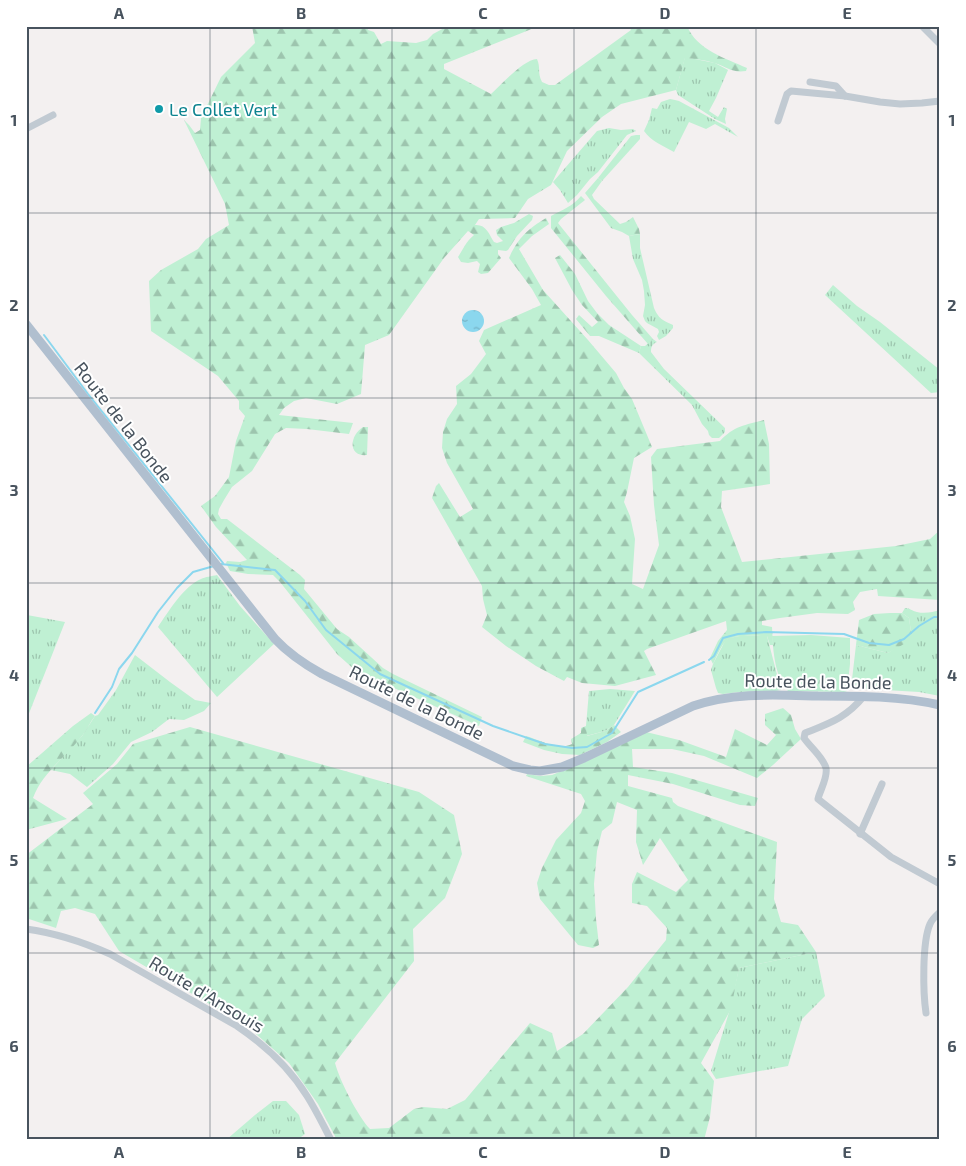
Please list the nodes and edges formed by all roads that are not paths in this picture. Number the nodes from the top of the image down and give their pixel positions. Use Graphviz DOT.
graph roads {
  1 [pos="922,26"];
  2 [pos="940,44"];
  3 [pos="810,82"];
  4 [pos="846,96"];
  5 [pos="940,100"];
  6 [pos="52,115"];
  7 [pos="778,121"];
  8 [pos="26,129"];
  9 [pos="26,324"];
  10 [pos="864,696"];
  11 [pos="940,705"];
  12 [pos="882,784"];
  13 [pos="860,834"];
  14 [pos="940,884"];
  15 [pos="940,912"];
  16 [pos="26,929"];
  17 [pos="926,1013"];
  18 [pos="331,1140"];
  1 -- 2 [label="street"];
  3 -- 4 [label="street"];
  4 -- 5 [label="street"];
  4 -- 7 [label="street"];
  6 -- 8 [label="street"];
  9 -- 10 [label="main road, Route de la Bonde"];
  10 -- 11 [label="main road, Route de la Bonde"];
  10 -- 13 [label="street"];
  12 -- 13 [label="street"];
  13 -- 14 [label="street"];
  15 -- 17 [label="street"];
  16 -- 18 [label="street, Route d'Ansouis"];
}
